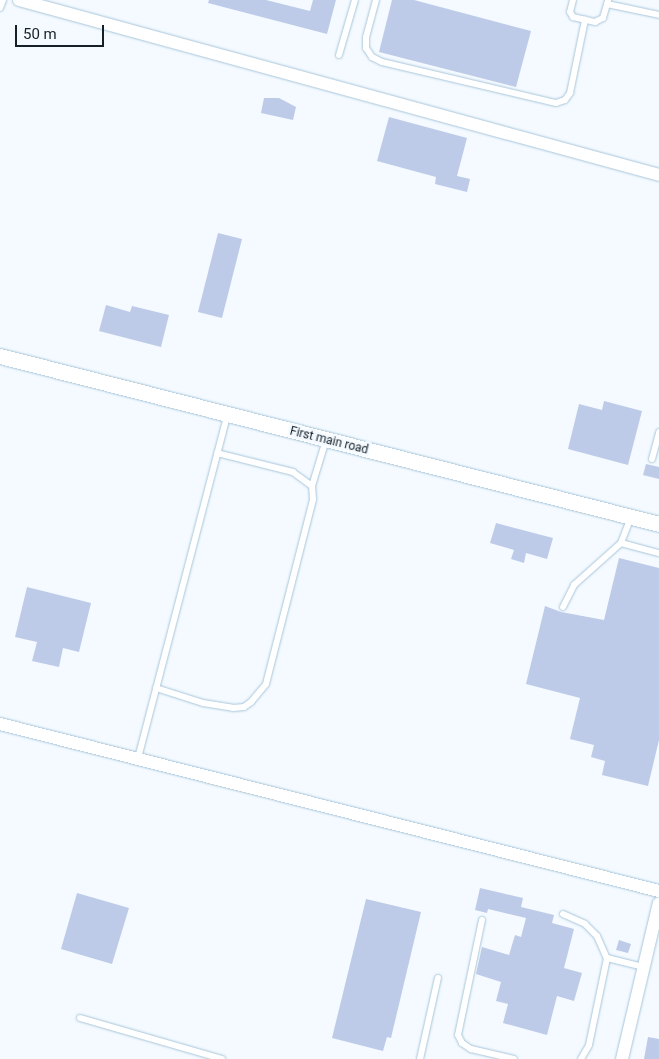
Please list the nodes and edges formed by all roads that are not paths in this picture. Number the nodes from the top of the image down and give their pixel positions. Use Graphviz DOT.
graph roads {
  1 [pos="2,0"];
  2 [pos="19,0"];
  3 [pos="355,0"];
  4 [pos="376,0"];
  5 [pos="573,0"];
  6 [pos="607,2"];
  7 [pos="0,8"];
  8 [pos="659,15"];
  9 [pos="585,20"];
  10 [pos="339,55"];
  11 [pos="659,175"];
  12 [pos="0,356"];
  13 [pos="227,416"];
  14 [pos="659,432"];
  15 [pos="326,440"];
  16 [pos="217,453"];
  17 [pos="652,460"];
  18 [pos="312,486"];
  19 [pos="631,517"];
  20 [pos="659,524"];
  21 [pos="621,544"];
  22 [pos="659,553"];
  23 [pos="563,607"];
  24 [pos="156,688"];
  25 [pos="0,724"];
  26 [pos="138,758"];
  27 [pos="659,891"];
  28 [pos="659,903"];
  29 [pos="563,914"];
  30 [pos="482,920"];
  31 [pos="656,931"];
  32 [pos="607,958"];
  33 [pos="643,966"];
  34 [pos="438,978"];
  35 [pos="80,1018"];
  36 [pos="222,1059"];
  37 [pos="420,1059"];
  38 [pos="514,1059"];
  39 [pos="581,1059"];
  40 [pos="622,1059"];
  1 -- 7 [label="lane"];
  2 -- 11 [label="street"];
  3 -- 10 [label="lane"];
  4 -- 9 [label="lane"];
  5 -- 9 [label="lane"];
  6 -- 8 [label="lane"];
  6 -- 9 [label="lane"];
  12 -- 13 [label="street, First main road"];
  13 -- 15 [label="street, First main road"];
  13 -- 16 [label="lane"];
  14 -- 17 [label="lane"];
  15 -- 18 [label="lane"];
  15 -- 19 [label="street, First main road"];
  16 -- 18 [label="lane"];
  16 -- 24 [label="lane"];
  18 -- 24 [label="lane"];
  19 -- 20 [label="street, First main road"];
  19 -- 21 [label="lane"];
  21 -- 22 [label="lane"];
  21 -- 23 [label="lane"];
  24 -- 26 [label="lane"];
  25 -- 26 [label="street"];
  26 -- 27 [label="street"];
  28 -- 31 [label="street"];
  29 -- 32 [label="lane"];
  30 -- 38 [label="lane"];
  31 -- 33 [label="street"];
  32 -- 33 [label="lane"];
  32 -- 39 [label="lane"];
  33 -- 40 [label="street"];
  34 -- 37 [label="lane"];
  35 -- 36 [label="lane"];
}
